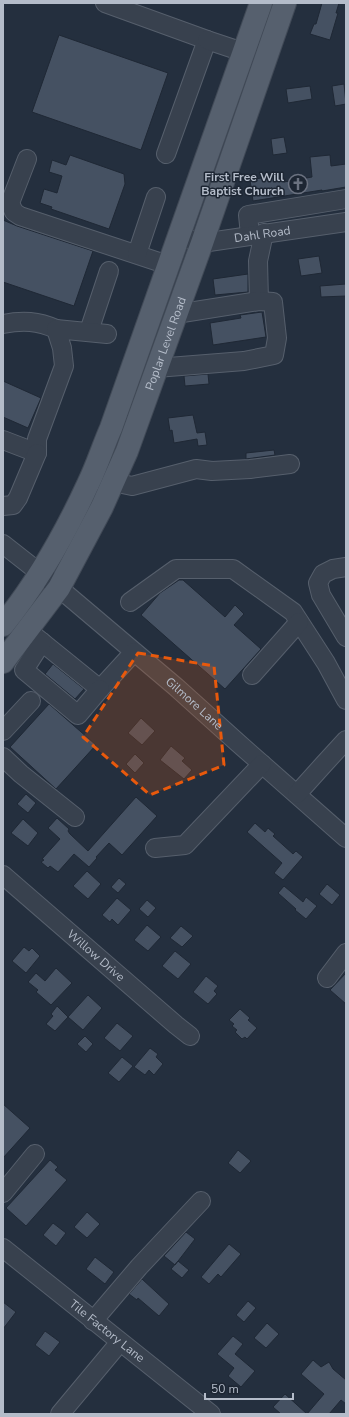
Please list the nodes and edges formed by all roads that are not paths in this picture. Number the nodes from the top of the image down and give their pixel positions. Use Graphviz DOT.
graph roads {
  1 [pos="105,3"];
  2 [pos="260,3"];
  3 [pos="285,3"];
  4 [pos="206,40"];
  5 [pos="243,52"];
  6 [pos="166,154"];
  7 [pos="27,159"];
  8 [pos="156,197"];
  9 [pos="346,199"];
  10 [pos="346,222"];
  11 [pos="257,234"];
  12 [pos="178,236"];
  13 [pos="202,243"];
  14 [pos="136,254"];
  15 [pos="168,265"];
  16 [pos="109,271"];
  17 [pos="259,301"];
  18 [pos="176,314"];
  19 [pos="3,324"];
  20 [pos="56,329"];
  21 [pos="156,368"];
  22 [pos="3,440"];
  23 [pos="37,453"];
  24 [pos="290,464"];
  25 [pos="113,482"];
  26 [pos="3,506"];
  27 [pos="3,544"];
  28 [pos="346,567"];
  29 [pos="40,573"];
  30 [pos="59,588"];
  31 [pos="130,602"];
  32 [pos="299,622"];
  33 [pos="3,625"];
  34 [pos="34,636"];
  35 [pos="346,637"];
  36 [pos="134,652"];
  37 [pos="3,662"];
  38 [pos="252,675"];
  39 [pos="100,689"];
  40 [pos="346,700"];
  41 [pos="31,701"];
  42 [pos="3,731"];
  43 [pos="346,740"];
  44 [pos="3,757"];
  45 [pos="262,764"];
  46 [pos="297,794"];
  47 [pos="76,817"];
  48 [pos="346,838"];
  49 [pos="155,848"];
  50 [pos="3,875"];
  51 [pos="346,953"];
  52 [pos="326,978"];
  53 [pos="190,1036"];
  54 [pos="35,1154"];
  55 [pos="3,1193"];
  56 [pos="201,1201"];
  57 [pos="3,1248"];
  58 [pos="93,1321"];
  59 [pos="120,1342"];
  60 [pos="60,1414"];
  61 [pos="211,1414"];
  1 -- 4 [label="street"];
  2 -- 5 [label="main road, Poplar Level Road"];
  3 -- 13 [label="main road, Poplar Level Road"];
  4 -- 5 [label="street"];
  4 -- 6 [label="street"];
  5 -- 12 [label="main road, Poplar Level Road"];
  7 -- 14 [label="street"];
  8 -- 14 [label="street"];
  9 -- 11 [label="street"];
  10 -- 11 [label="street, Dahl Road"];
  11 -- 13 [label="street, Dahl Road"];
  11 -- 17 [label="street"];
  12 -- 13 [label="street, Dahl Road"];
  12 -- 15 [label="main road, Poplar Level Road"];
  13 -- 18 [label="main road, Poplar Level Road"];
  14 -- 15 [label="street"];
  15 -- 29 [label="main road, Poplar Level Road"];
  16 -- 20 [label="street"];
  17 -- 18 [label="street"];
  17 -- 21 [label="street"];
  18 -- 21 [label="main road, Poplar Level Road"];
  19 -- 20 [label="street"];
  20 -- 23 [label="street"];
  21 -- 25 [label="main road, Poplar Level Road"];
  22 -- 23 [label="street"];
  23 -- 26 [label="street"];
  24 -- 25 [label="street"];
  25 -- 30 [label="main road, Poplar Level Road"];
  27 -- 29 [label="street, Gilmore Lane"];
  28 -- 35 [label="street"];
  29 -- 30 [label="street, Gilmore Lane"];
  29 -- 33 [label="main road, Poplar Level Road"];
  30 -- 34 [label="main road, Poplar Level Road"];
  30 -- 36 [label="street, Gilmore Lane"];
  31 -- 32 [label="street"];
  32 -- 38 [label="street"];
  32 -- 40 [label="street"];
  34 -- 37 [label="main road, Poplar Level Road"];
  34 -- 39 [label="street"];
  34 -- 39 [label="street"];
  36 -- 39 [label="street"];
  36 -- 45 [label="street, Gilmore Lane"];
  41 -- 42 [label="street"];
  43 -- 46 [label="street"];
  44 -- 47 [label="street"];
  45 -- 46 [label="street, Gilmore Lane"];
  45 -- 49 [label="street"];
  46 -- 48 [label="street, Gilmore Lane"];
  50 -- 53 [label="street, Willow Drive"];
  51 -- 52 [label="street"];
  54 -- 55 [label="street"];
  56 -- 58 [label="street"];
  57 -- 58 [label="street, Tile Factory Lane"];
  58 -- 59 [label="street, Tile Factory Lane"];
  59 -- 60 [label="street"];
  59 -- 61 [label="street, Tile Factory Lane"];
}
